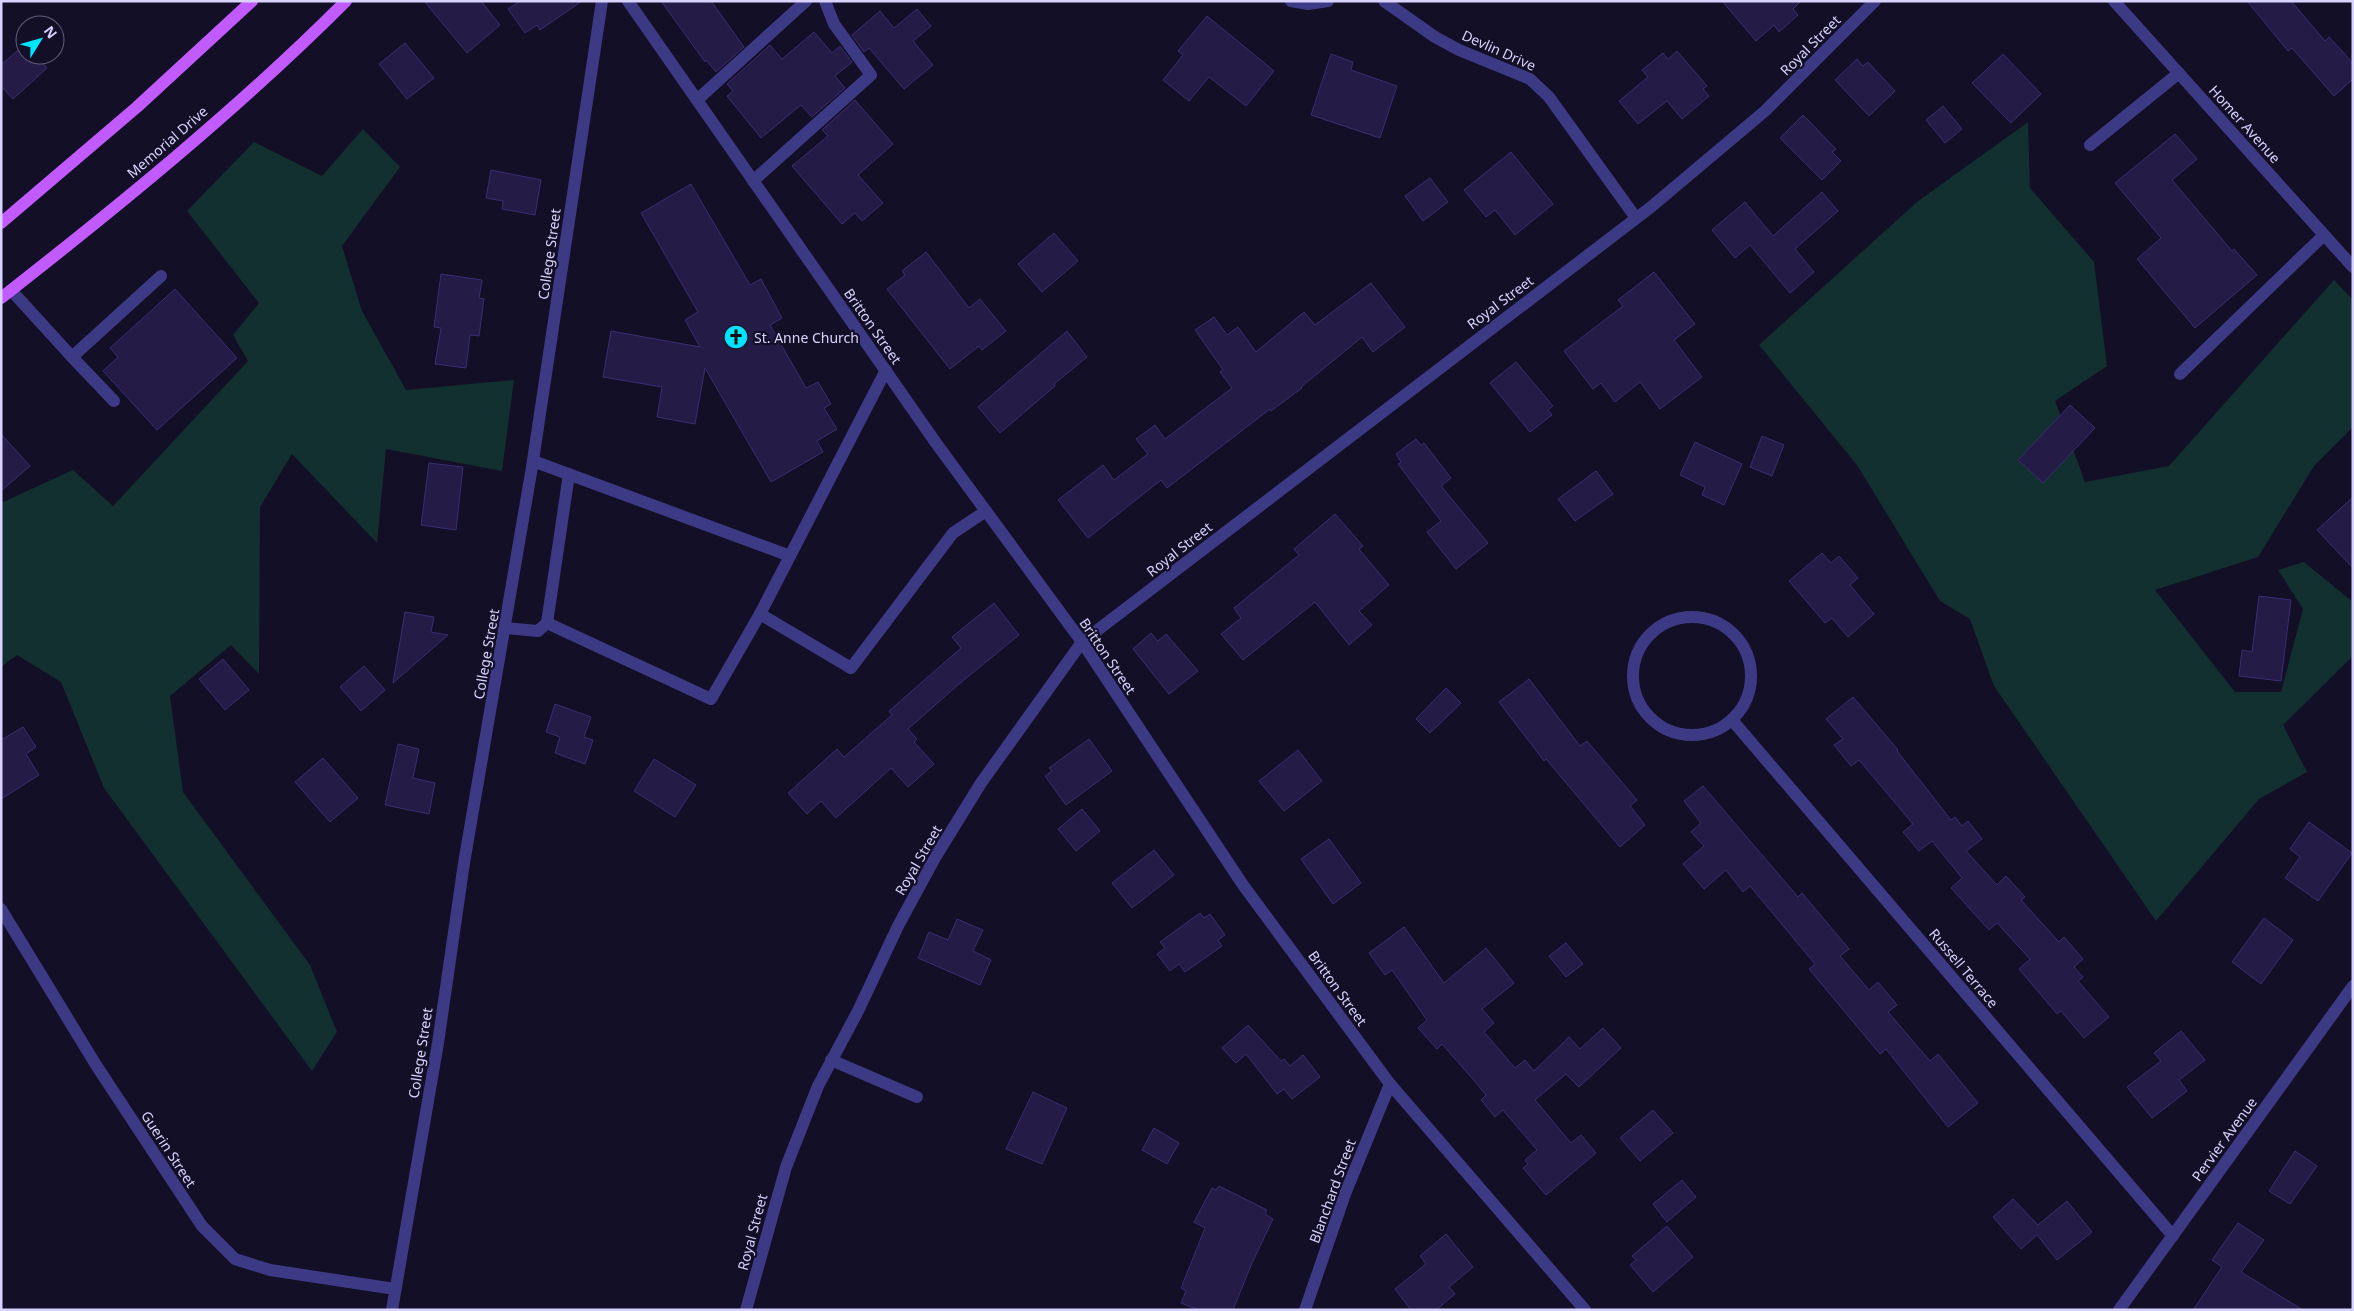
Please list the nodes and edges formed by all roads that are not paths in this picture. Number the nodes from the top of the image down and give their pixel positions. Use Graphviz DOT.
graph roads {
  1 [pos="252,1"];
  2 [pos="346,1"];
  3 [pos="602,1"];
  4 [pos="628,1"];
  5 [pos="806,1"];
  6 [pos="826,1"];
  7 [pos="1291,1"];
  8 [pos="1328,1"];
  9 [pos="1384,1"];
  10 [pos="1875,1"];
  11 [pos="2114,1"];
  12 [pos="2178,73"];
  13 [pos="697,100"];
  14 [pos="2090,145"];
  15 [pos="754,181"];
  16 [pos="1636,218"];
  17 [pos="1,223"];
  18 [pos="2324,235"];
  19 [pos="2353,267"];
  20 [pos="162,276"];
  21 [pos="6,294"];
  22 [pos="72,357"];
  23 [pos="886,370"];
  24 [pos="2180,374"];
  25 [pos="114,401"];
  26 [pos="533,461"];
  27 [pos="569,474"];
  28 [pos="986,511"];
  29 [pos="790,556"];
  30 [pos="760,614"];
  31 [pos="547,622"];
  32 [pos="506,628"];
  33 [pos="1082,642"];
  34 [pos="1732,720"];
  35 [pos="1,909"];
  36 [pos="2353,986"];
  37 [pos="831,1060"];
  38 [pos="1390,1084"];
  39 [pos="917,1097"];
  40 [pos="2173,1236"];
  41 [pos="395,1289"];
  42 [pos="392,1310"];
  43 [pos="746,1310"];
  44 [pos="1305,1310"];
  45 [pos="1585,1310"];
  46 [pos="2119,1310"];
  1 -- 17 [label="main road"];
  2 -- 21 [label="main road, Memorial Drive"];
  3 -- 26 [label="street, College Street"];
  4 -- 13 [label="street, Britton Street"];
  5 -- 13 [label="street"];
  6 -- 15 [label="street"];
  7 -- 8 [label="street"];
  9 -- 16 [label="street, Devlin Drive"];
  10 -- 16 [label="street, Royal Street"];
  11 -- 12 [label="street, Homer Avenue"];
  12 -- 14 [label="street"];
  12 -- 18 [label="street, Homer Avenue"];
  13 -- 15 [label="street, Britton Street"];
  15 -- 23 [label="street, Britton Street"];
  16 -- 33 [label="street, Royal Street"];
  18 -- 19 [label="street, Homer Avenue"];
  18 -- 24 [label="street"];
  20 -- 22 [label="street"];
  21 -- 22 [label="street"];
  22 -- 25 [label="street"];
  23 -- 28 [label="street, Britton Street"];
  23 -- 29 [label="street"];
  26 -- 27 [label="street"];
  26 -- 32 [label="street, College Street"];
  27 -- 29 [label="street"];
  27 -- 31 [label="street"];
  28 -- 30 [label="street"];
  28 -- 33 [label="street, Britton Street"];
  29 -- 30 [label="street"];
  30 -- 31 [label="street"];
  31 -- 32 [label="street"];
  32 -- 41 [label="street, College Street"];
  33 -- 37 [label="street, Royal Street"];
  33 -- 38 [label="street, Britton Street"];
  34 -- 34 [label="street"];
  34 -- 40 [label="street, Russell Terrace"];
  35 -- 41 [label="street, Guerin Street"];
  36 -- 40 [label="street, Pervier Avenue"];
  37 -- 39 [label="street"];
  37 -- 43 [label="street, Royal Street"];
  38 -- 44 [label="street, Blanchard Street"];
  38 -- 45 [label="street, Britton Street"];
  40 -- 46 [label="street, Pervier Avenue"];
  41 -- 42 [label="street, College Street"];
}
